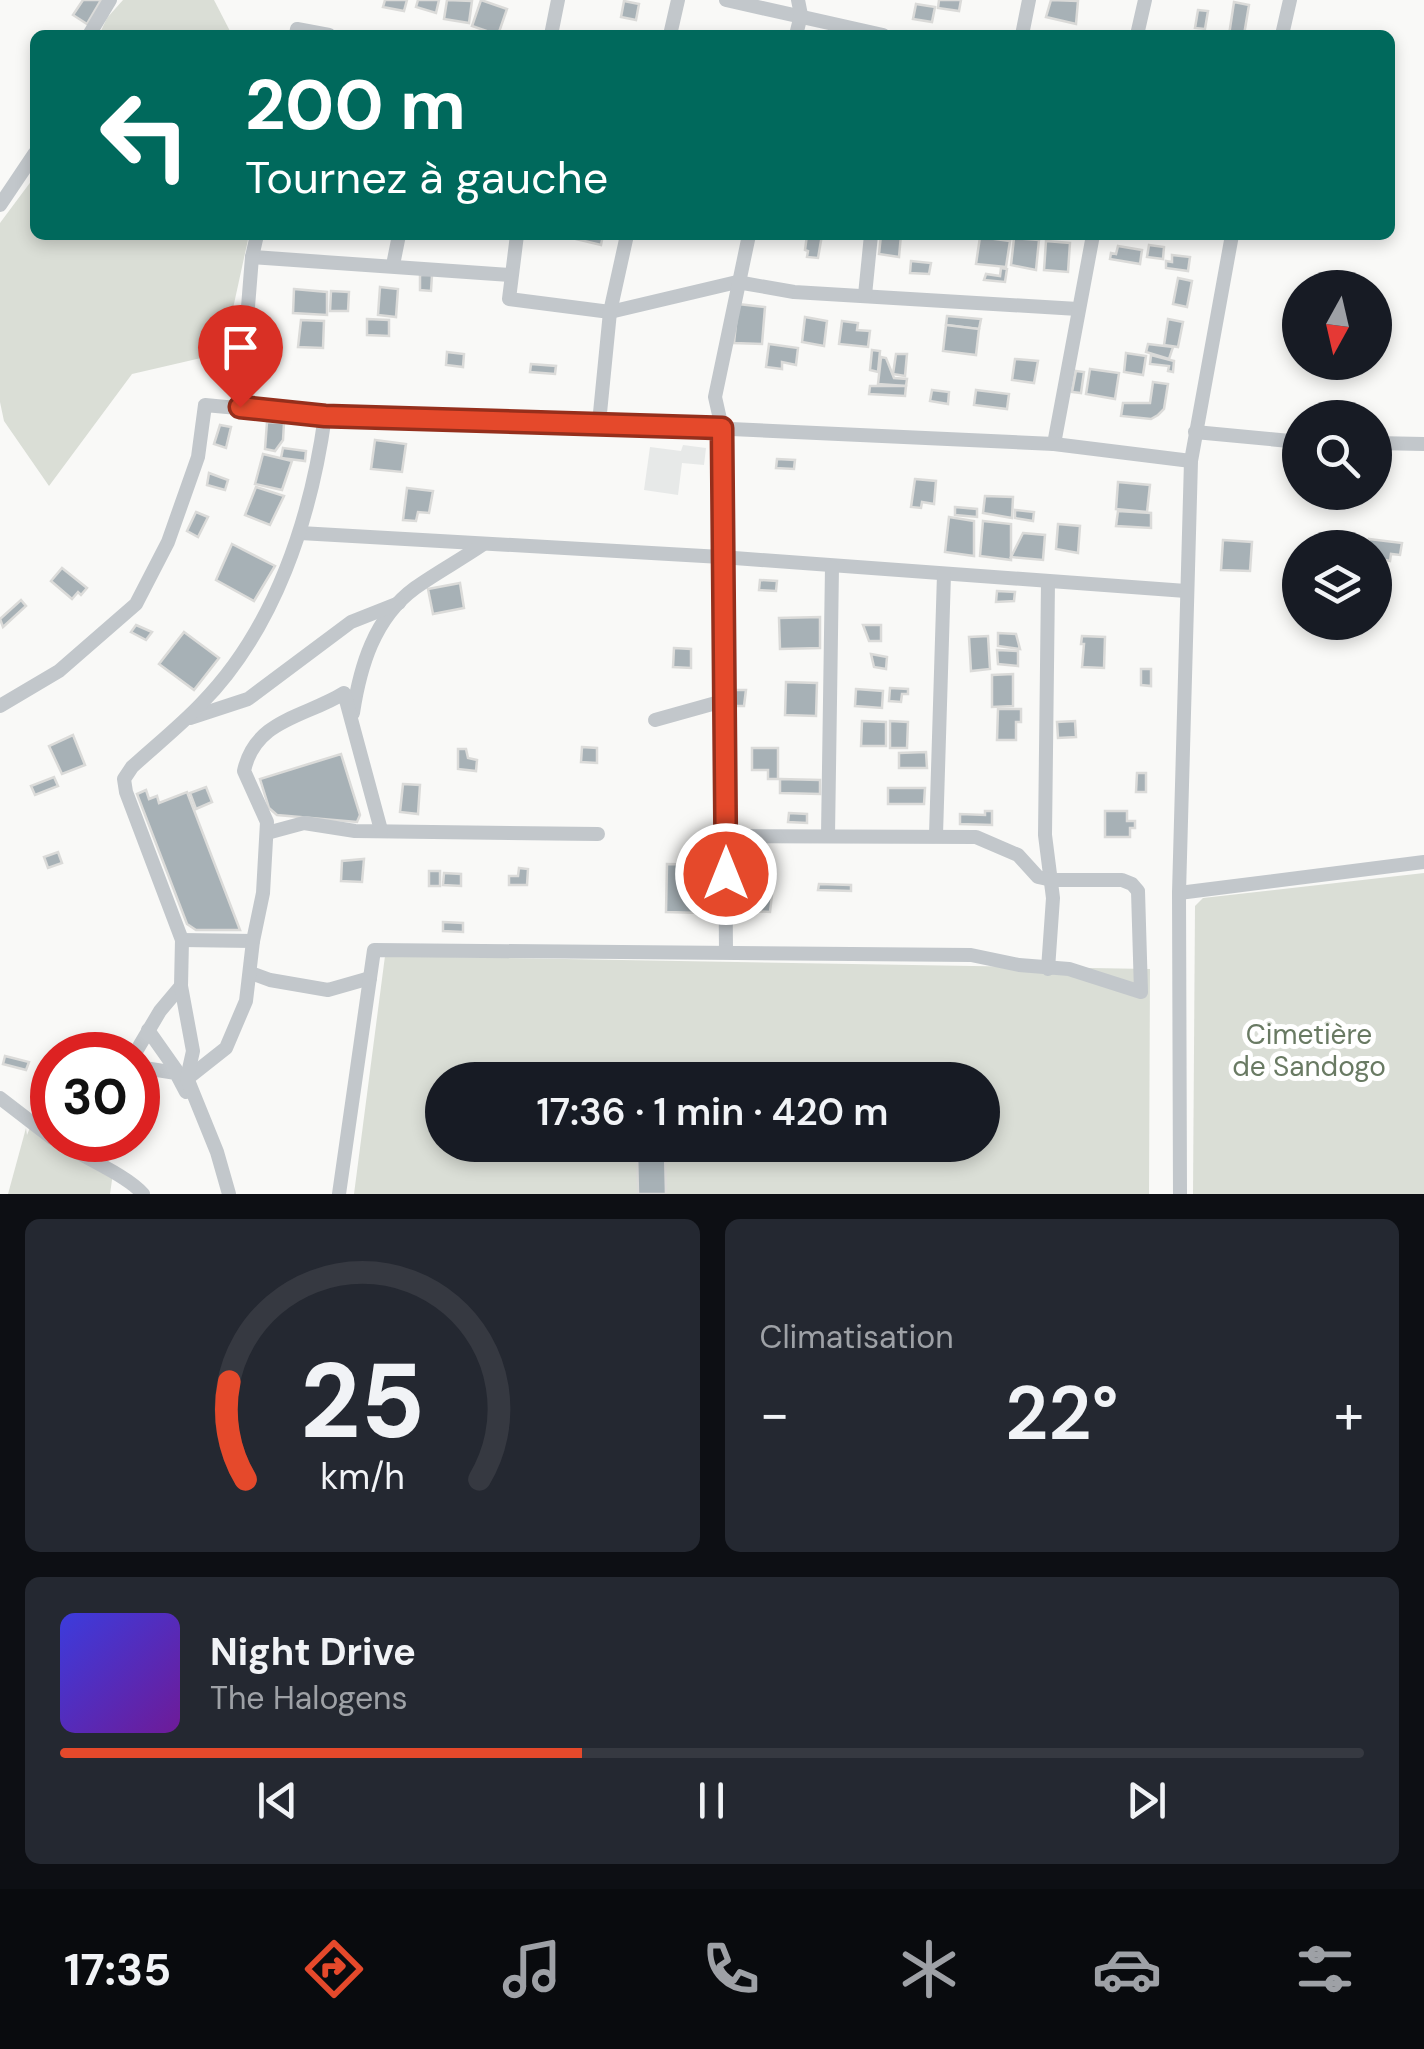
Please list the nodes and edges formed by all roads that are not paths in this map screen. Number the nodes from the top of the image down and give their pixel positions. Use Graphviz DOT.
graph roads {
  1 [pos="110,0"];
  2 [pos="558,0"];
  3 [pos="678,0"];
  4 [pos="726,0"];
  5 [pos="1030,0"];
  6 [pos="1145,0"];
  7 [pos="1290,0"];
  8 [pos="799,8"];
  9 [pos="92,30"];
  10 [pos="553,30"];
  11 [pos="671,30"];
  12 [pos="867,30"];
  13 [pos="1023,30"];
  14 [pos="1138,30"];
  15 [pos="1283,30"];
  16 [pos="30,160"];
  17 [pos="0,205"];
  18 [pos="255,240"];
  19 [pos="399,240"];
  20 [pos="516,240"];
  21 [pos="626,240"];
  22 [pos="748,240"];
  23 [pos="870,240"];
  24 [pos="1092,240"];
  25 [pos="1231,240"];
  26 [pos="252,258"];
  27 [pos="393,265"];
  28 [pos="510,275"];
  29 [pos="738,282"];
  30 [pos="866,295"];
  31 [pos="1078,309"];
  32 [pos="610,312"];
  33 [pos="240,407"];
  34 [pos="325,416"];
  35 [pos="599,423"];
  36 [pos="722,428"];
  37 [pos="1195,432"];
  38 [pos="1282,440"];
  39 [pos="1392,443"];
  40 [pos="1054,444"];
  41 [pos="1424,444"];
  42 [pos="1191,461"];
  43 [pos="300,533"];
  44 [pos="482,545"];
  45 [pos="721,558"];
  46 [pos="832,567"];
  47 [pos="944,574"];
  48 [pos="1048,582"];
  49 [pos="1186,591"];
  50 [pos="399,603"];
  51 [pos="724,702"];
  52 [pos="0,706"];
  53 [pos="184,720"];
  54 [pos="655,720"];
  55 [pos="352,721"];
  56 [pos="381,830"];
  57 [pos="267,833"];
  58 [pos="598,834"];
  59 [pos="828,834"];
  60 [pos="936,835"];
  61 [pos="727,836"];
  62 [pos="1424,862"];
  63 [pos="1052,880"];
  64 [pos="1180,893"];
  65 [pos="182,940"];
  66 [pos="252,941"];
  67 [pos="726,952"];
  68 [pos="1048,969"];
  69 [pos="251,972"];
  70 [pos="370,978"];
  71 [pos="182,986"];
  72 [pos="148,1030"];
  73 [pos="160,1071"];
  74 [pos="183,1076"];
  75 [pos="0,1098"];
  76 [pos="30,1121"];
  77 [pos="92,1162"];
  78 [pos="143,1194"];
  79 [pos="229,1194"];
  80 [pos="340,1194"];
  81 [pos="1180,1194"];
  1 -- 9 [label="street"];
  2 -- 10 [label="street"];
  3 -- 11 [label="street"];
  4 -- 8 [label="street"];
  5 -- 13 [label="street"];
  6 -- 14 [label="street"];
  7 -- 15 [label="street"];
  8 -- 12 [label="street"];
  16 -- 17 [label="street"];
  18 -- 26 [label="street"];
  19 -- 27 [label="street"];
  20 -- 28 [label="street"];
  21 -- 32 [label="street"];
  22 -- 29 [label="street"];
  23 -- 30 [label="street"];
  24 -- 31 [label="street"];
  25 -- 37 [label="street"];
  26 -- 27 [label="street"];
  26 -- 33 [label="street"];
  27 -- 28 [label="street"];
  28 -- 32 [label="street"];
  29 -- 30 [label="street"];
  29 -- 32 [label="street"];
  29 -- 36 [label="street"];
  30 -- 31 [label="street"];
  31 -- 40 [label="street"];
  32 -- 35 [label="street"];
  33 -- 34 [label="street"];
  33 -- 52 [label="street"];
  34 -- 35 [label="street"];
  34 -- 43 [label="street"];
  35 -- 36 [label="street"];
  36 -- 40 [label="street"];
  36 -- 45 [label="street"];
  37 -- 38 [label="street"];
  37 -- 42 [label="street"];
  39 -- 41 [label="street"];
  40 -- 42 [label="street"];
  42 -- 49 [label="street"];
  43 -- 44 [label="street"];
  43 -- 53 [label="street"];
  44 -- 45 [label="street"];
  44 -- 50 [label="street"];
  45 -- 46 [label="street"];
  45 -- 51 [label="street"];
  46 -- 47 [label="street"];
  46 -- 59 [label="street"];
  47 -- 48 [label="street"];
  47 -- 60 [label="street"];
  48 -- 49 [label="street"];
  48 -- 63 [label="street"];
  49 -- 64 [label="street"];
  50 -- 53 [label="street"];
  50 -- 55 [label="street"];
  51 -- 54 [label="street"];
  51 -- 61 [label="street"];
  53 -- 65 [label="street"];
  55 -- 56 [label="street"];
  55 -- 57 [label="street"];
  56 -- 57 [label="street"];
  56 -- 58 [label="street"];
  57 -- 66 [label="street"];
  59 -- 60 [label="street"];
  59 -- 61 [label="street"];
  60 -- 63 [label="street"];
  61 -- 67 [label="street"];
  62 -- 64 [label="street"];
  63 -- 68 [label="street"];
  63 -- 68 [label="street"];
  64 -- 81 [label="street"];
  65 -- 66 [label="street"];
  65 -- 71 [label="street"];
  66 -- 69 [label="street"];
  67 -- 68 [label="street"];
  67 -- 70 [label="street"];
  69 -- 70 [label="street"];
  69 -- 74 [label="street"];
  70 -- 80 [label="street"];
  71 -- 72 [label="street"];
  71 -- 74 [label="street"];
  72 -- 74 [label="street"];
  73 -- 74 [label="street"];
  74 -- 79 [label="street"];
  75 -- 76 [label="street"];
  77 -- 78 [label="street"];
}
